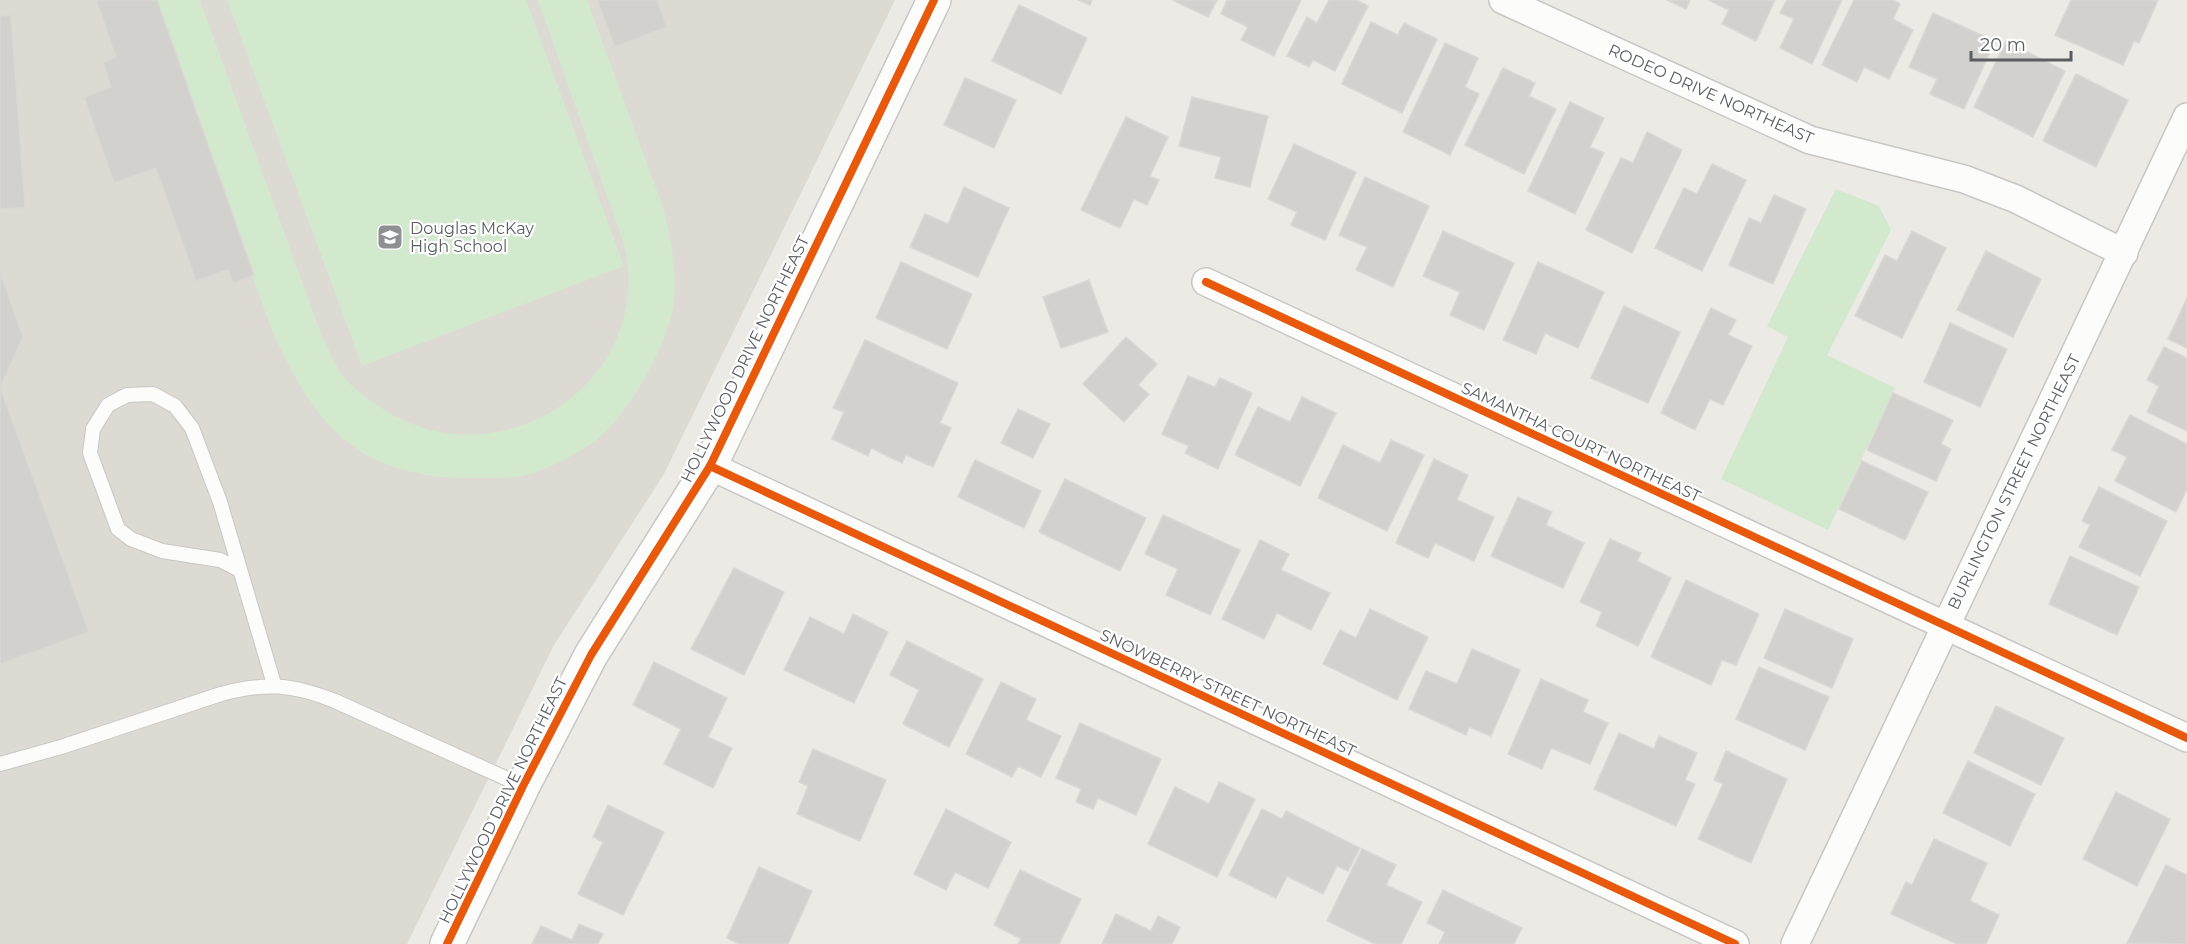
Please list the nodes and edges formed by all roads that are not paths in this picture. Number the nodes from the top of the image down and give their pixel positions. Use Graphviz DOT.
graph roads {
  1 [pos="934,0"];
  2 [pos="1503,0"];
  3 [pos="2187,117"];
  4 [pos="2124,253"];
  5 [pos="1206,282"];
  6 [pos="710,466"];
  7 [pos="240,570"];
  8 [pos="1945,626"];
  9 [pos="274,684"];
  10 [pos="2187,738"];
  11 [pos="0,764"];
  12 [pos="523,786"];
  13 [pos="447,944"];
  14 [pos="1735,944"];
  15 [pos="1795,944"];
  1 -- 6 [label="street, HOLLYWOOD DRIVE NORTHEAST"];
  2 -- 4 [label="street, RODEO DRIVE NORTHEAST"];
  3 -- 4 [label="street, BURLINGTON STREET NORTHEAST"];
  4 -- 8 [label="street, BURLINGTON STREET NORTHEAST"];
  5 -- 8 [label="street, SAMANTHA COURT NORTHEAST"];
  6 -- 12 [label="street, HOLLYWOOD DRIVE NORTHEAST"];
  6 -- 14 [label="street, SNOWBERRY STREET NORTHEAST"];
  7 -- 7 [label="lane"];
  7 -- 9 [label="lane"];
  8 -- 10 [label="street, SAMANTHA COURT NORTHEAST"];
  8 -- 15 [label="street, BURLINGTON STREET NORTHEAST"];
  9 -- 11 [label="lane"];
  9 -- 12 [label="lane"];
  12 -- 13 [label="street, HOLLYWOOD DRIVE NORTHEAST"];
}
